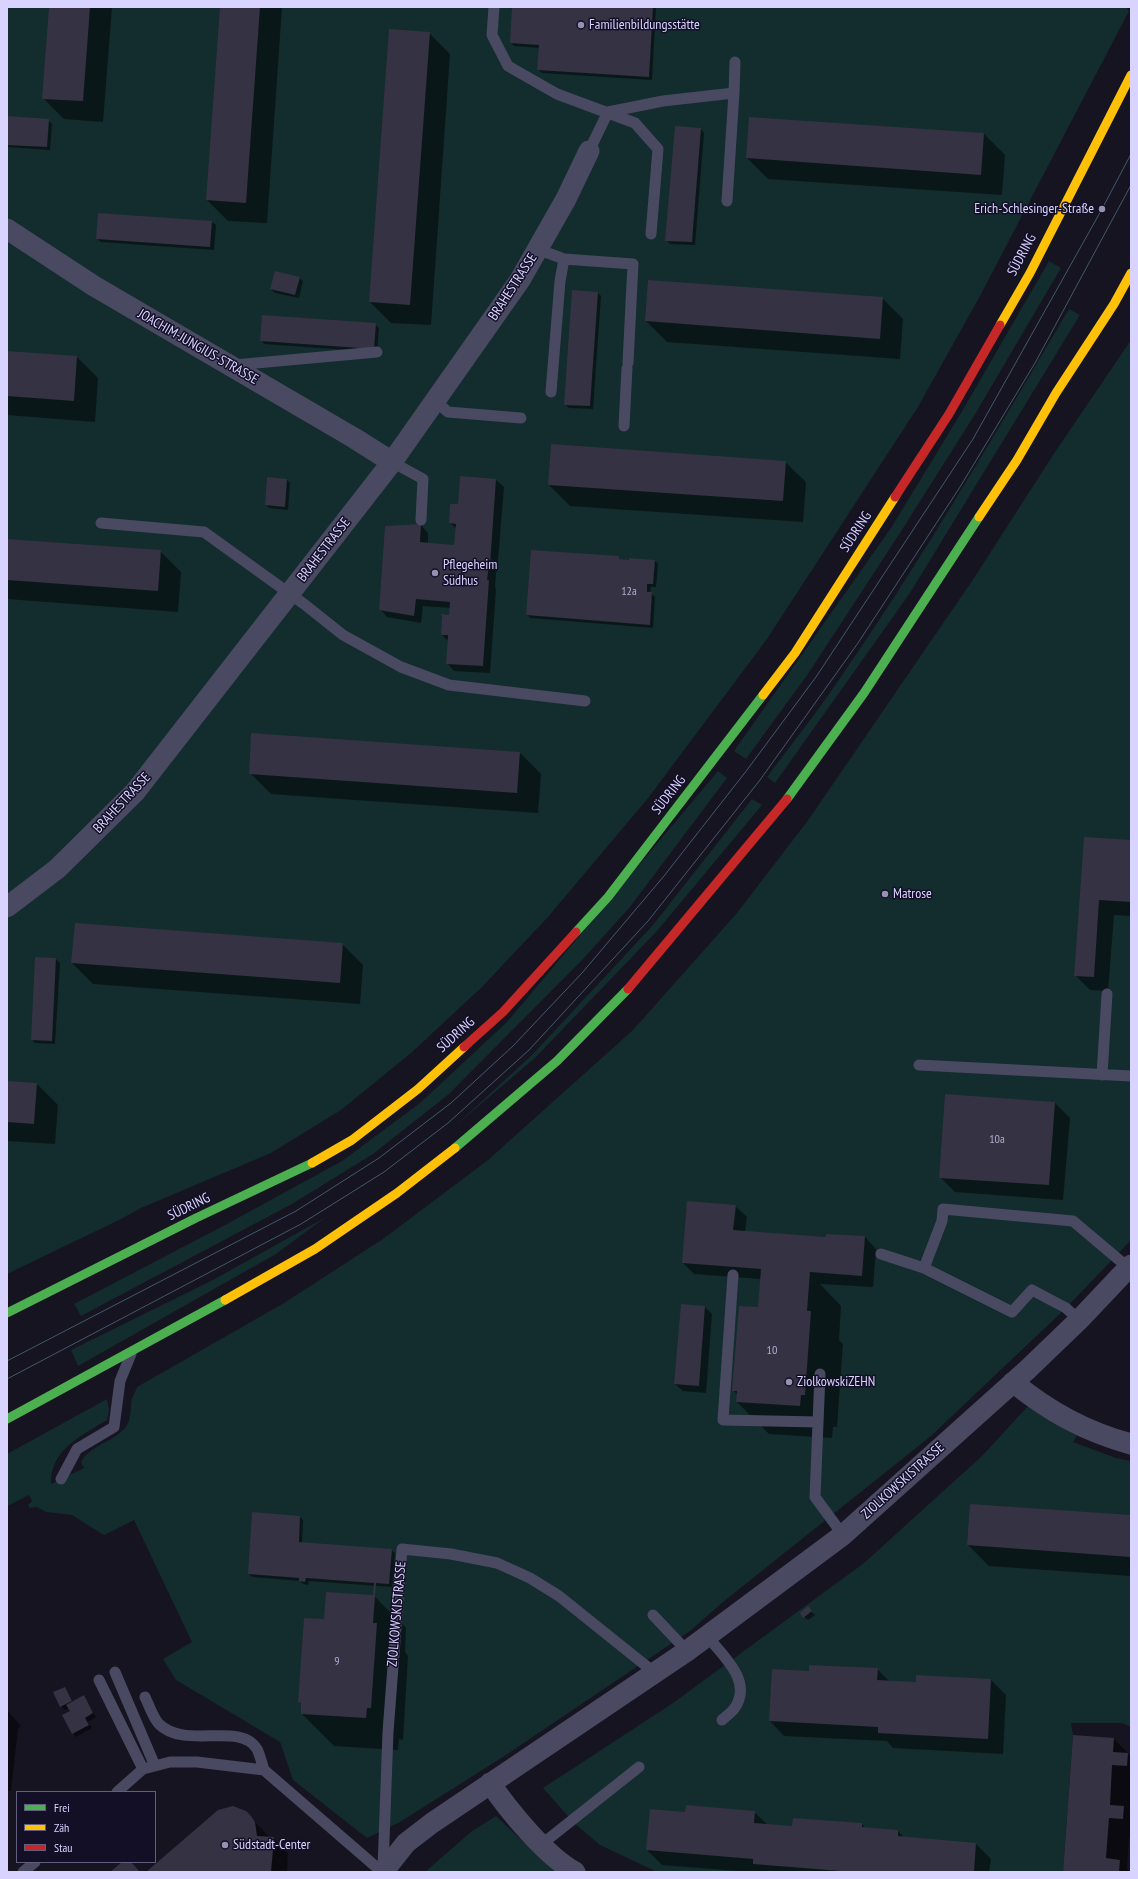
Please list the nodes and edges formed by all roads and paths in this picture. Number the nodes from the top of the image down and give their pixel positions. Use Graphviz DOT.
graph roads {
  1 [pos="494,7"];
  2 [pos="735,62"];
  3 [pos="1131,75"];
  4 [pos="734,93"];
  5 [pos="608,112"];
  6 [pos="589,151"];
  7 [pos="727,201"];
  8 [pos="7,229"];
  9 [pos="651,234"];
  10 [pos="537,249"];
  11 [pos="564,260"];
  12 [pos="1131,273"];
  13 [pos="377,352"];
  14 [pos="228,365"];
  15 [pos="551,392"];
  16 [pos="435,401"];
  17 [pos="521,418"];
  18 [pos="624,426"];
  19 [pos="392,462"];
  20 [pos="421,520"];
  21 [pos="101,523"];
  22 [pos="289,594"];
  23 [pos="585,701"];
  24 [pos="7,907"];
  25 [pos="1107,994"];
  26 [pos="919,1065"];
  27 [pos="1102,1075"];
  28 [pos="1131,1076"];
  29 [pos="881,1254"];
  30 [pos="924,1268"];
  31 [pos="1130,1268"];
  32 [pos="733,1275"];
  33 [pos="7,1313"];
  34 [pos="1079,1320"];
  35 [pos="132,1351"];
  36 [pos="820,1374"];
  37 [pos="1013,1382"];
  38 [pos="7,1419"];
  39 [pos="818,1422"];
  40 [pos="1131,1444"];
  41 [pos="62,1479"];
  42 [pos="843,1535"];
  43 [pos="653,1615"];
  44 [pos="707,1636"];
  45 [pos="687,1651"];
  46 [pos="115,1672"];
  47 [pos="655,1673"];
  48 [pos="99,1680"];
  49 [pos="145,1697"];
  50 [pos="722,1720"];
  51 [pos="155,1766"];
  52 [pos="639,1767"];
  53 [pos="143,1769"];
  54 [pos="264,1770"];
  55 [pos="490,1784"];
  56 [pos="118,1791"];
  57 [pos="542,1844"];
  58 [pos="34,1863"];
  59 [pos="23,1872"];
  60 [pos="382,1872"];
  61 [pos="575,1872"];
  1 -- 5 [label="lane"];
  2 -- 4 [label="lane"];
  3 -- 33 [label="main road, SÜDRING"];
  4 -- 5 [label="lane"];
  4 -- 7 [label="lane"];
  5 -- 6 [label="lane"];
  5 -- 9 [label="lane"];
  6 -- 10 [label="street, BRAHESTRASSE"];
  8 -- 14 [label="street, JOACHIM-JUNGIUS-STRASSE"];
  10 -- 11 [label="lane"];
  10 -- 16 [label="street, BRAHESTRASSE"];
  11 -- 15 [label="lane"];
  11 -- 18 [label="lane"];
  12 -- 35 [label="main road"];
  13 -- 14 [label="lane"];
  14 -- 19 [label="street, JOACHIM-JUNGIUS-STRASSE"];
  16 -- 17 [label="lane"];
  16 -- 19 [label="street, BRAHESTRASSE"];
  19 -- 20 [label="lane"];
  19 -- 22 [label="street, BRAHESTRASSE"];
  21 -- 22 [label="lane"];
  22 -- 23 [label="lane"];
  22 -- 24 [label="street, BRAHESTRASSE"];
  25 -- 27 [label="lane"];
  26 -- 27 [label="lane"];
  27 -- 28 [label="lane"];
  29 -- 30 [label="lane"];
  30 -- 31 [label="lane"];
  30 -- 34 [label="lane"];
  31 -- 34 [label="street, ZIOLKOWSKISTRASSE"];
  32 -- 39 [label="lane"];
  34 -- 37 [label="street, ZIOLKOWSKISTRASSE"];
  35 -- 38 [label="main road"];
  35 -- 41 [label="lane"];
  36 -- 39 [label="lane"];
  37 -- 40 [label="street"];
  37 -- 42 [label="street, ZIOLKOWSKISTRASSE"];
  39 -- 42 [label="lane"];
  42 -- 44 [label="street, ZIOLKOWSKISTRASSE"];
  43 -- 45 [label="lane"];
  44 -- 45 [label="street, ZIOLKOWSKISTRASSE"];
  44 -- 50 [label="lane"];
  45 -- 47 [label="street, ZIOLKOWSKISTRASSE"];
  46 -- 51 [label="lane"];
  47 -- 55 [label="street, ZIOLKOWSKISTRASSE"];
  47 -- 60 [label="lane, ZIOLKOWSKISTRASSE"];
  48 -- 53 [label="lane"];
  49 -- 54 [label="lane"];
  51 -- 53 [label="lane"];
  51 -- 54 [label="lane"];
  52 -- 57 [label="lane"];
  53 -- 56 [label="lane"];
  54 -- 60 [label="lane"];
  55 -- 57 [label="street"];
  55 -- 60 [label="street, ZIOLKOWSKISTRASSE"];
  57 -- 61 [label="street"];
  58 -- 59 [label="lane"];
}
